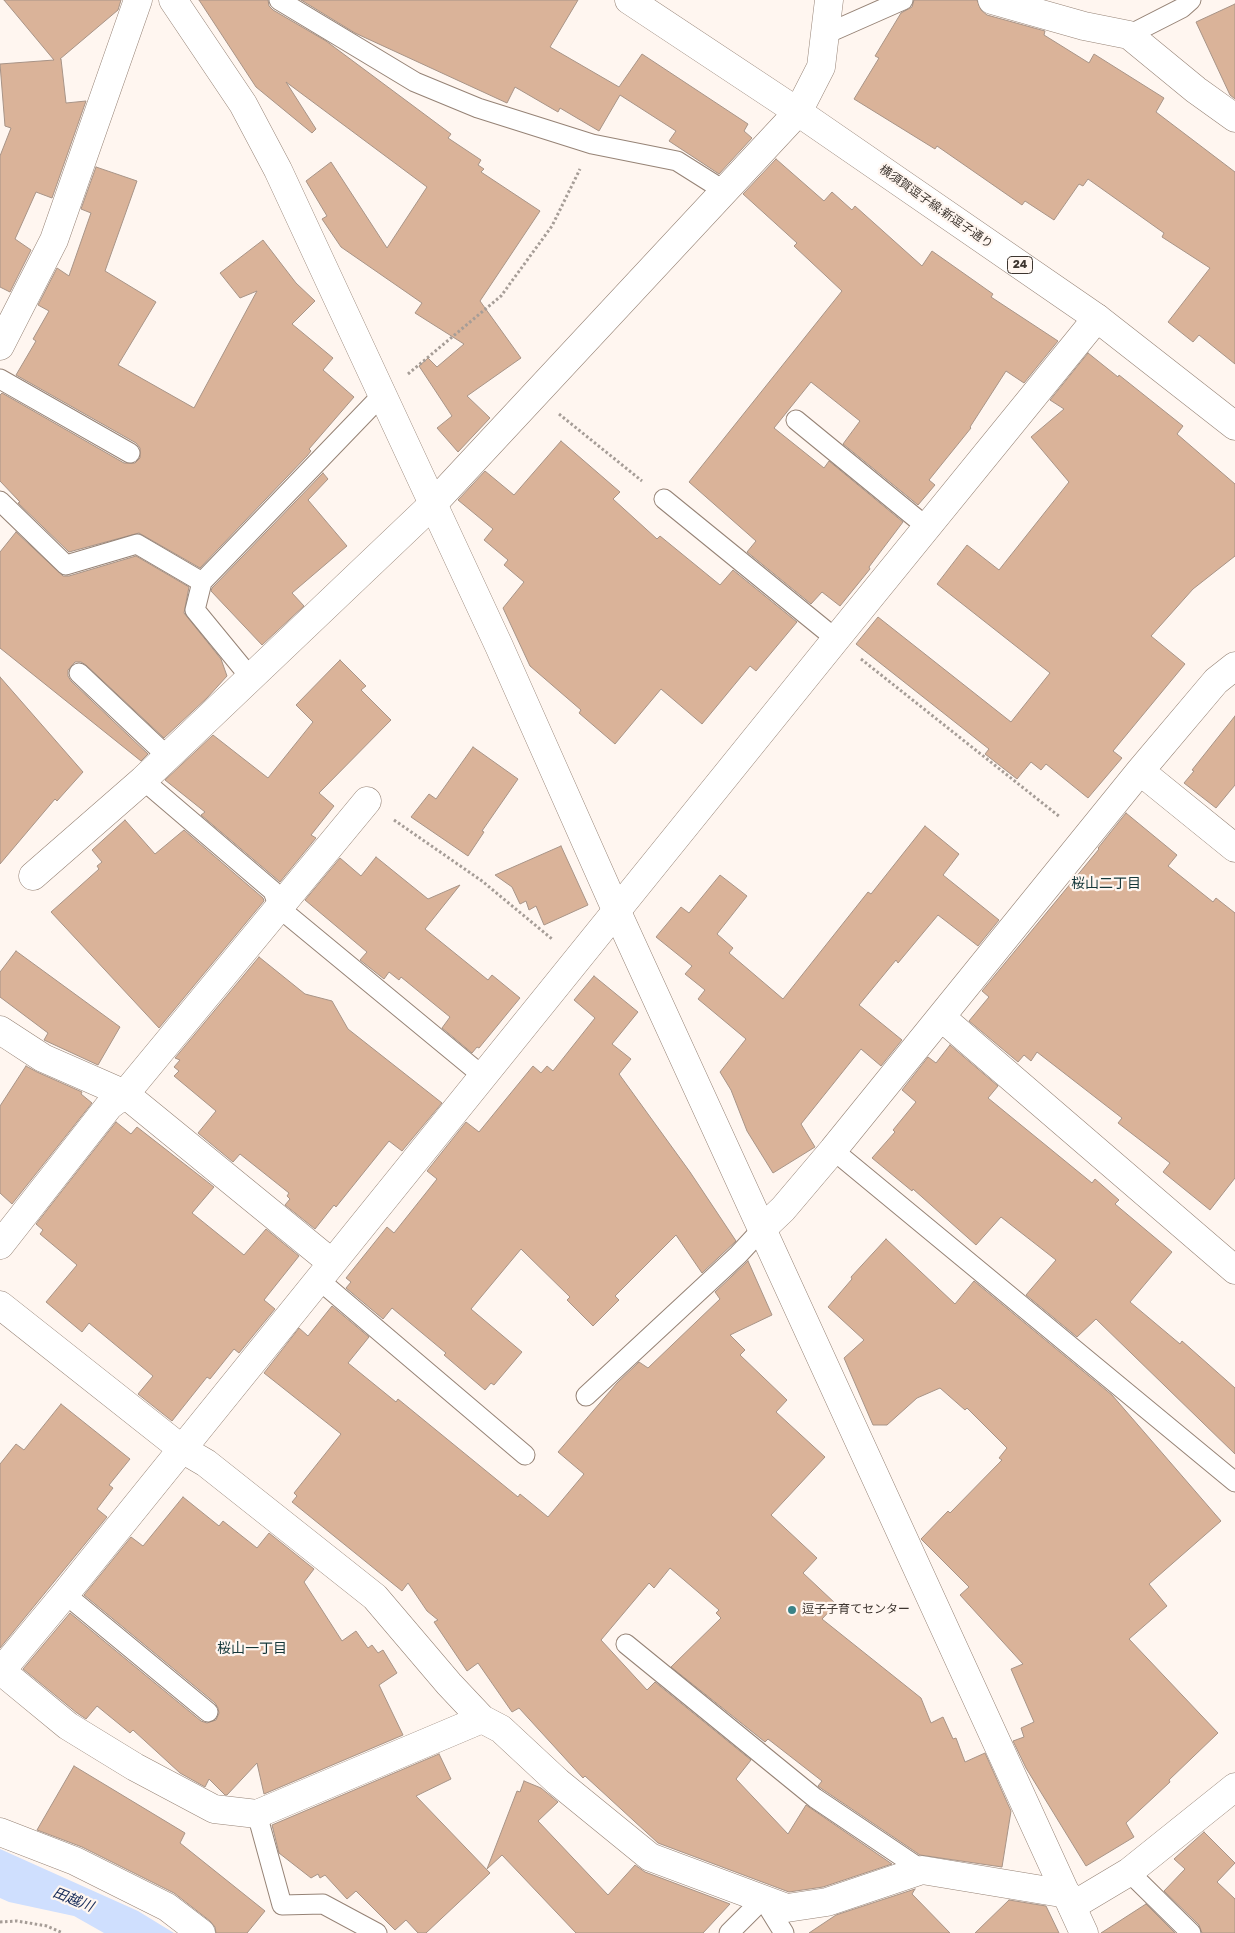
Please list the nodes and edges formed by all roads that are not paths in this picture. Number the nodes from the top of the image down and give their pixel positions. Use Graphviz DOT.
graph roads {
  1 [pos="138,0"];
  2 [pos="173,0"];
  3 [pos="279,0"];
  4 [pos="629,0"];
  5 [pos="829,0"];
  6 [pos="903,0"];
  7 [pos="992,0"];
  8 [pos="1191,0"];
  9 [pos="826,34"];
  10 [pos="1129,34"];
  11 [pos="798,112"];
  12 [pos="1235,118"];
  13 [pos="724,190"];
  14 [pos="1097,318"];
  15 [pos="0,346"];
  16 [pos="0,379"];
  17 [pos="382,395"];
  18 [pos="796,420"];
  19 [pos="1235,426"];
  20 [pos="130,453"];
  21 [pos="664,499"];
  22 [pos="0,501"];
  23 [pos="432,505"];
  24 [pos="928,528"];
  25 [pos="202,582"];
  26 [pos="836,639"];
  27 [pos="1235,666"];
  28 [pos="79,673"];
  29 [pos="250,677"];
  30 [pos="167,756"];
  31 [pos="1140,771"];
  32 [pos="143,780"];
  33 [pos="366,801"];
  34 [pos="1235,848"];
  35 [pos="33,876"];
  36 [pos="279,908"];
  37 [pos="617,912"];
  38 [pos="941,1017"];
  39 [pos="0,1030"];
  40 [pos="484,1077"];
  41 [pos="126,1094"];
  42 [pos="833,1150"];
  43 [pos="763,1228"];
  44 [pos="0,1245"];
  45 [pos="1235,1270"];
  46 [pos="326,1272"];
  47 [pos="0,1305"];
  48 [pos="586,1396"];
  49 [pos="182,1450"];
  50 [pos="525,1455"];
  51 [pos="1235,1482"];
  52 [pos="65,1594"];
  53 [pos="626,1644"];
  54 [pos="1,1671"];
  55 [pos="208,1712"];
  56 [pos="482,1719"];
  57 [pos="1235,1787"];
  58 [pos="257,1814"];
  59 [pos="0,1832"];
  60 [pos="922,1870"];
  61 [pos="1129,1872"];
  62 [pos="763,1899"];
  63 [pos="1070,1900"];
  64 [pos="201,1933"];
  65 [pos="377,1933"];
  66 [pos="729,1933"];
  67 [pos="784,1933"];
  68 [pos="1084,1933"];
  69 [pos="1191,1933"];
  1 -- 15 [label="street"];
  2 -- 17 [label="street"];
  3 -- 13 [label="lane"];
  4 -- 11 [label="street, 横須賀逗子線;新逗子通り / 24"];
  5 -- 9 [label="street"];
  6 -- 9 [label="lane"];
  7 -- 10 [label="street"];
  8 -- 10 [label="lane"];
  9 -- 11 [label="street"];
  10 -- 12 [label="street"];
  11 -- 13 [label="street"];
  11 -- 14 [label="street, 横須賀逗子線;新逗子通り / 24"];
  13 -- 23 [label="street"];
  14 -- 19 [label="street, 横須賀逗子線;新逗子通り / 24"];
  14 -- 24 [label="street"];
  16 -- 20 [label="lane"];
  17 -- 23 [label="street"];
  17 -- 25 [label="lane"];
  18 -- 24 [label="lane"];
  21 -- 26 [label="lane"];
  22 -- 25 [label="lane"];
  23 -- 29 [label="street"];
  23 -- 37 [label="street"];
  24 -- 26 [label="street"];
  25 -- 29 [label="lane"];
  26 -- 37 [label="street"];
  27 -- 31 [label="street"];
  28 -- 30 [label="lane"];
  29 -- 30 [label="street"];
  30 -- 32 [label="street"];
  31 -- 34 [label="street"];
  31 -- 38 [label="street"];
  32 -- 35 [label="street"];
  32 -- 36 [label="lane"];
  33 -- 36 [label="street"];
  36 -- 40 [label="lane"];
  36 -- 41 [label="street"];
  37 -- 40 [label="street"];
  37 -- 43 [label="street"];
  38 -- 42 [label="street"];
  38 -- 45 [label="street"];
  39 -- 41 [label="street"];
  40 -- 46 [label="street"];
  41 -- 44 [label="street"];
  41 -- 46 [label="street"];
  42 -- 43 [label="street"];
  42 -- 51 [label="lane"];
  43 -- 48 [label="lane"];
  43 -- 63 [label="street"];
  46 -- 49 [label="street"];
  46 -- 50 [label="lane"];
  47 -- 49 [label="street"];
  49 -- 52 [label="street"];
  49 -- 56 [label="street"];
  52 -- 54 [label="street"];
  52 -- 55 [label="lane"];
  53 -- 60 [label="lane"];
  54 -- 58 [label="street"];
  56 -- 58 [label="street"];
  56 -- 62 [label="street"];
  57 -- 61 [label="street"];
  58 -- 65 [label="lane"];
  59 -- 64 [label="street"];
  60 -- 62 [label="street"];
  60 -- 63 [label="street"];
  61 -- 63 [label="street"];
  61 -- 69 [label="lane"];
  62 -- 66 [label="lane"];
  62 -- 67 [label="lane"];
  63 -- 68 [label="street"];
}
